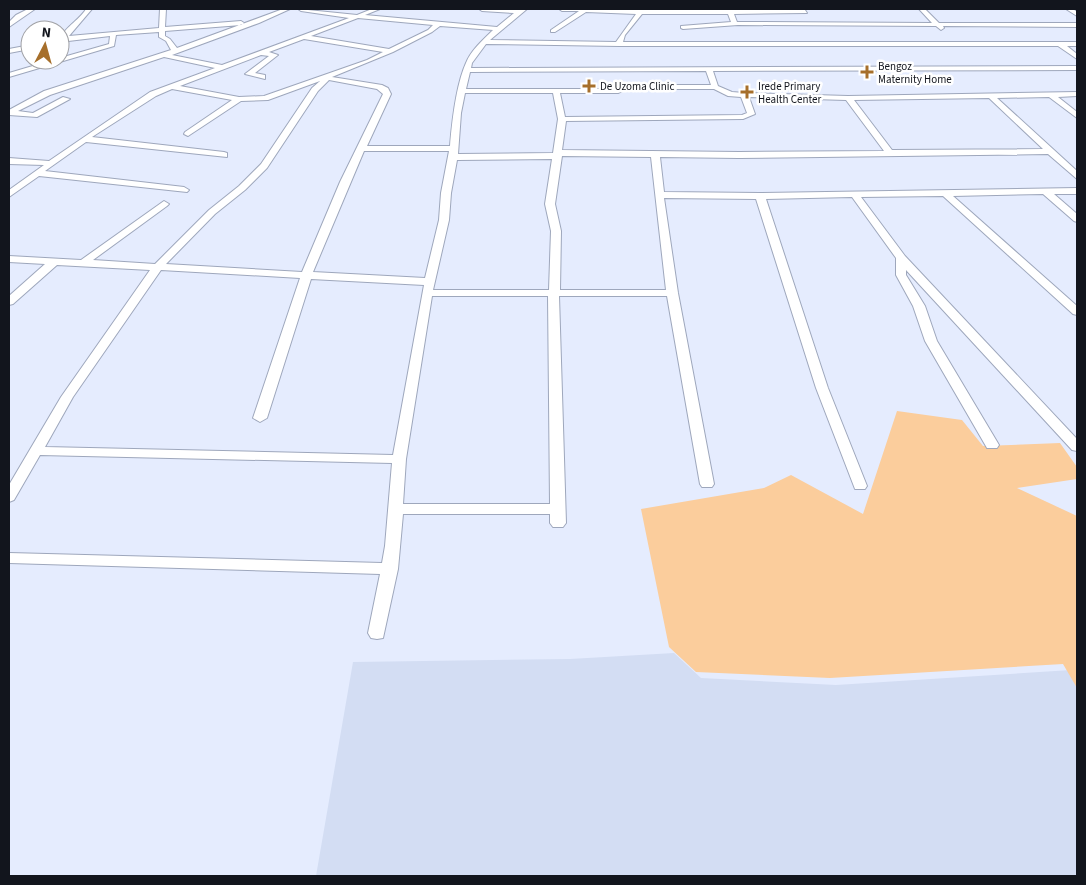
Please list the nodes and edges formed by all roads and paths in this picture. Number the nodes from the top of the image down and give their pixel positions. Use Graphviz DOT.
graph roads {
  1 [pos="32,9"];
  2 [pos="89,9"];
  3 [pos="163,9"];
  4 [pos="287,9"];
  5 [pos="301,9"];
  6 [pos="372,9"];
  7 [pos="377,9"];
  8 [pos="482,9"];
  9 [pos="562,9"];
  10 [pos="922,9"];
  11 [pos="1069,9"];
  12 [pos="319,10"];
  13 [pos="521,10"];
  14 [pos="584,11"];
  15 [pos="730,11"];
  16 [pos="640,12"];
  17 [pos="805,12"];
  18 [pos="1077,14"];
  19 [pos="354,16"];
  20 [pos="257,22"];
  21 [pos="439,24"];
  22 [pos="737,24"];
  23 [pos="9,25"];
  24 [pos="939,25"];
  25 [pos="1077,25"];
  26 [pos="683,27"];
  27 [pos="70,29"];
  28 [pos="162,29"];
  29 [pos="498,29"];
  30 [pos="553,30"];
  31 [pos="946,32"];
  32 [pos="113,33"];
  33 [pos="300,36"];
  34 [pos="953,38"];
  35 [pos="70,39"];
  36 [pos="484,42"];
  37 [pos="619,44"];
  38 [pos="961,44"];
  39 [pos="1060,44"];
  40 [pos="1077,44"];
  41 [pos="174,51"];
  42 [pos="391,51"];
  43 [pos="257,52"];
  44 [pos="164,55"];
  45 [pos="1077,56"];
  46 [pos="219,67"];
  47 [pos="1077,68"];
  48 [pos="468,70"];
  49 [pos="709,70"];
  50 [pos="9,75"];
  51 [pos="262,77"];
  52 [pos="327,78"];
  53 [pos="169,87"];
  54 [pos="660,87"];
  55 [pos="715,87"];
  56 [pos="462,91"];
  57 [pos="556,91"];
  58 [pos="618,92"];
  59 [pos="1050,94"];
  60 [pos="1077,94"];
  61 [pos="744,95"];
  62 [pos="990,95"];
  63 [pos="848,98"];
  64 [pos="66,99"];
  65 [pos="239,99"];
  66 [pos="10,113"];
  67 [pos="1077,116"];
  68 [pos="562,118"];
  69 [pos="188,134"];
  70 [pos="84,139"];
  71 [pos="361,148"];
  72 [pos="1050,151"];
  73 [pos="889,152"];
  74 [pos="453,153"];
  75 [pos="655,154"];
  76 [pos="224,155"];
  77 [pos="558,155"];
  78 [pos="9,161"];
  79 [pos="45,162"];
  80 [pos="36,173"];
  81 [pos="1077,176"];
  82 [pos="9,188"];
  83 [pos="184,190"];
  84 [pos="1077,191"];
  85 [pos="1046,192"];
  86 [pos="9,194"];
  87 [pos="946,194"];
  88 [pos="661,195"];
  89 [pos="855,195"];
  90 [pos="760,196"];
  91 [pos="164,204"];
  92 [pos="1077,220"];
  93 [pos="900,258"];
  94 [pos="9,260"];
  95 [pos="54,262"];
  96 [pos="83,263"];
  97 [pos="157,268"];
  98 [pos="306,276"];
  99 [pos="428,288"];
  100 [pos="553,294"];
  101 [pos="672,294"];
  102 [pos="9,302"];
  103 [pos="1077,312"];
  104 [pos="260,418"];
  105 [pos="992,445"];
  106 [pos="1077,447"];
  107 [pos="35,451"];
  108 [pos="399,459"];
  109 [pos="16,473"];
  110 [pos="707,484"];
  111 [pos="860,486"];
  112 [pos="9,496"];
  113 [pos="396,509"];
  114 [pos="9,558"];
  115 [pos="390,569"];
  116 [pos="377,632"];
  1 -- 23 [label="street"];
  2 -- 27 [label="street"];
  3 -- 28 [label="street"];
  4 -- 20 [label="street"];
  5 -- 12 [label="street"];
  6 -- 19 [label="street"];
  7 -- 19 [label="street"];
  8 -- 13 [label="street"];
  9 -- 14 [label="street"];
  10 -- 24 [label="street"];
  11 -- 18 [label="street"];
  12 -- 19 [label="street"];
  13 -- 29 [label="street"];
  14 -- 16 [label="street"];
  14 -- 30 [label="street"];
  15 -- 16 [label="street"];
  15 -- 17 [label="street"];
  15 -- 22 [label="street"];
  16 -- 37 [label="street"];
  19 -- 21 [label="street"];
  19 -- 33 [label="street"];
  20 -- 28 [label="street"];
  20 -- 41 [label="street"];
  21 -- 29 [label="street"];
  21 -- 42 [label="street"];
  22 -- 24 [label="street"];
  22 -- 26 [label="street"];
  24 -- 25 [label="street"];
  24 -- 31 [label="street"];
  28 -- 32 [label="street"];
  28 -- 41 [label="street"];
  29 -- 36 [label="street"];
  32 -- 35 [label="street"];
  32 -- 50 [label="street"];
  33 -- 42 [label="street"];
  33 -- 43 [label="street"];
  34 -- 38 [label="street"];
  36 -- 37 [label="street"];
  36 -- 48 [label="street"];
  37 -- 38 [label="street"];
  38 -- 39 [label="street"];
  39 -- 40 [label="street"];
  39 -- 45 [label="street"];
  41 -- 44 [label="street"];
  42 -- 52 [label="street"];
  43 -- 46 [label="street"];
  43 -- 51 [label="street"];
  44 -- 46 [label="street"];
  44 -- 66 [label="street"];
  46 -- 53 [label="street"];
  47 -- 49 [label="street"];
  48 -- 49 [label="street"];
  48 -- 56 [label="street"];
  49 -- 55 [label="street"];
  52 -- 65 [label="street"];
  52 -- 71 [label="street"];
  52 -- 97 [label="street"];
  53 -- 65 [label="street"];
  53 -- 70 [label="street"];
  53 -- 79 [label="street"];
  54 -- 55 [label="street"];
  55 -- 61 [label="street"];
  56 -- 57 [label="street"];
  56 -- 74 [label="street"];
  57 -- 58 [label="street"];
  57 -- 68 [label="street"];
  59 -- 60 [label="street"];
  59 -- 62 [label="street"];
  59 -- 67 [label="street"];
  61 -- 63 [label="street"];
  61 -- 68 [label="street"];
  62 -- 63 [label="street"];
  62 -- 72 [label="street"];
  63 -- 73 [label="street"];
  64 -- 66 [label="street"];
  65 -- 69 [label="street"];
  68 -- 77 [label="street"];
  70 -- 76 [label="street"];
  70 -- 80 [label="street"];
  71 -- 74 [label="street"];
  71 -- 98 [label="street"];
  72 -- 73 [label="street"];
  72 -- 81 [label="street"];
  73 -- 75 [label="street"];
  74 -- 77 [label="street"];
  74 -- 99 [label="street"];
  75 -- 77 [label="street"];
  75 -- 88 [label="street"];
  77 -- 100 [label="street"];
  78 -- 79 [label="street"];
  79 -- 82 [label="street"];
  80 -- 83 [label="street"];
  80 -- 86 [label="street"];
  84 -- 85 [label="street"];
  85 -- 87 [label="street"];
  85 -- 92 [label="street"];
  87 -- 89 [label="street"];
  87 -- 103 [label="street"];
  88 -- 90 [label="street"];
  88 -- 101 [label="street"];
  89 -- 90 [label="street"];
  89 -- 93 [label="street"];
  90 -- 111 [label="street"];
  91 -- 96 [label="street"];
  93 -- 105 [label="street"];
  93 -- 106 [label="street"];
  94 -- 95 [label="street"];
  95 -- 96 [label="street"];
  95 -- 102 [label="street"];
  96 -- 97 [label="street"];
  97 -- 98 [label="street"];
  97 -- 107 [label="street"];
  98 -- 99 [label="street"];
  98 -- 104 [label="street"];
  99 -- 100 [label="street"];
  99 -- 108 [label="street"];
  100 -- 101 [label="street"];
  100 -- 113 [label="street"];
  101 -- 110 [label="street"];
  107 -- 108 [label="street"];
  107 -- 109 [label="street"];
  108 -- 113 [label="street"];
  109 -- 112 [label="street"];
  113 -- 115 [label="street"];
  114 -- 115 [label="street"];
  115 -- 116 [label="street"];
}
